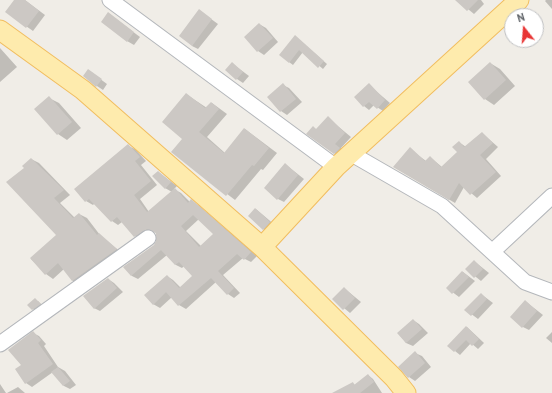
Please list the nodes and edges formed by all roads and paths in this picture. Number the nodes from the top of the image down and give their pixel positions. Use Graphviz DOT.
graph roads {
  1 [pos="110,0"];
  2 [pos="519,0"];
  3 [pos="0,30"];
  4 [pos="350,153"];
  5 [pos="336,167"];
  6 [pos="552,196"];
  7 [pos="148,238"];
  8 [pos="262,247"];
  9 [pos="492,252"];
  10 [pos="552,292"];
  11 [pos="0,344"];
  12 [pos="406,393"];
  1 -- 5 [label="street"];
  2 -- 4 [label="main road"];
  3 -- 8 [label="main road"];
  4 -- 5 [label="main road"];
  4 -- 9 [label="street"];
  5 -- 8 [label="main road"];
  6 -- 9 [label="street"];
  7 -- 11 [label="street"];
  8 -- 12 [label="main road"];
  9 -- 10 [label="street"];
}
